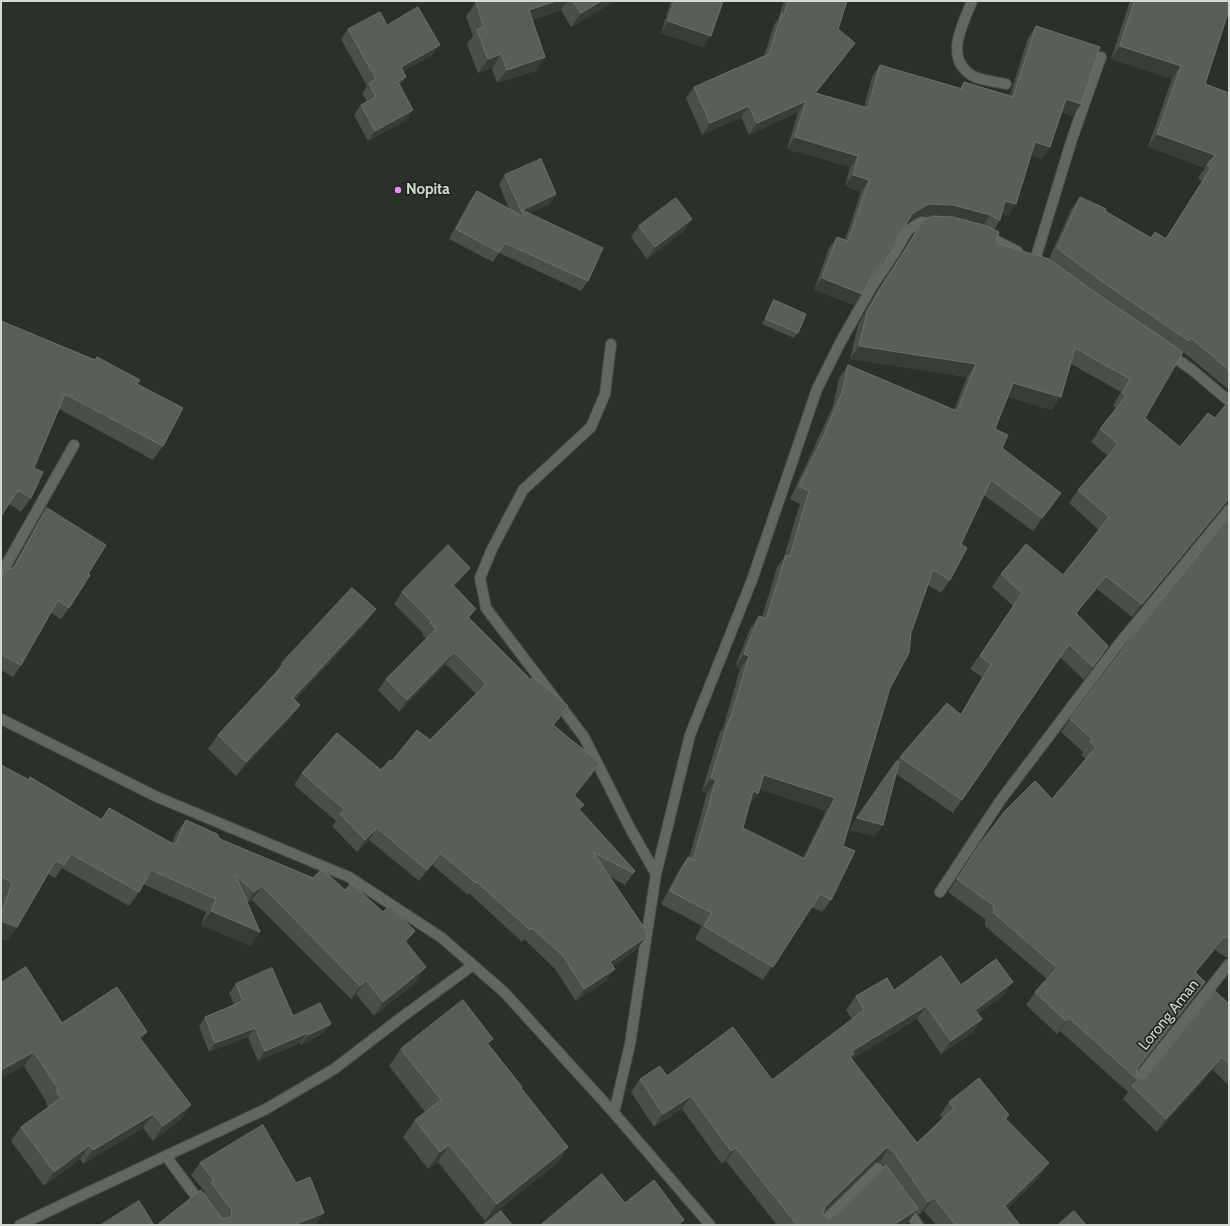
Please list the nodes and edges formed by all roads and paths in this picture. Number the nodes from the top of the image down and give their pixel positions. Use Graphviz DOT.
graph roads {
  1 [pos="972,1"];
  2 [pos="1101,57"];
  3 [pos="1006,84"];
  4 [pos="945,223"];
  5 [pos="973,231"];
  6 [pos="611,344"];
  7 [pos="1160,348"];
  8 [pos="1229,401"];
  9 [pos="74,445"];
  10 [pos="1229,510"];
  11 [pos="5,561"];
  12 [pos="1,574"];
  13 [pos="1,719"];
  14 [pos="656,874"];
  15 [pos="940,892"];
  16 [pos="1229,964"];
  17 [pos="473,965"];
  18 [pos="1133,1085"];
  19 [pos="614,1113"];
  20 [pos="166,1156"];
  21 [pos="892,1187"];
  22 [pos="900,1200"];
  23 [pos="20,1225"];
  24 [pos="217,1225"];
  25 [pos="710,1225"];
  26 [pos="820,1225"];
  27 [pos="918,1225"];
  1 -- 3 [label="street"];
  2 -- 5 [label="street"];
  4 -- 14 [label="street"];
  6 -- 14 [label="street"];
  7 -- 8 [label="street"];
  9 -- 11 [label="street"];
  10 -- 15 [label="street"];
  11 -- 12 [label="street"];
  13 -- 17 [label="street"];
  14 -- 19 [label="street"];
  16 -- 18 [label="street, Lorong Aman"];
  17 -- 19 [label="street"];
  17 -- 20 [label="street"];
  19 -- 25 [label="street"];
  20 -- 23 [label="street"];
  20 -- 24 [label="street"];
  21 -- 26 [label="street"];
  22 -- 27 [label="street"];
}
